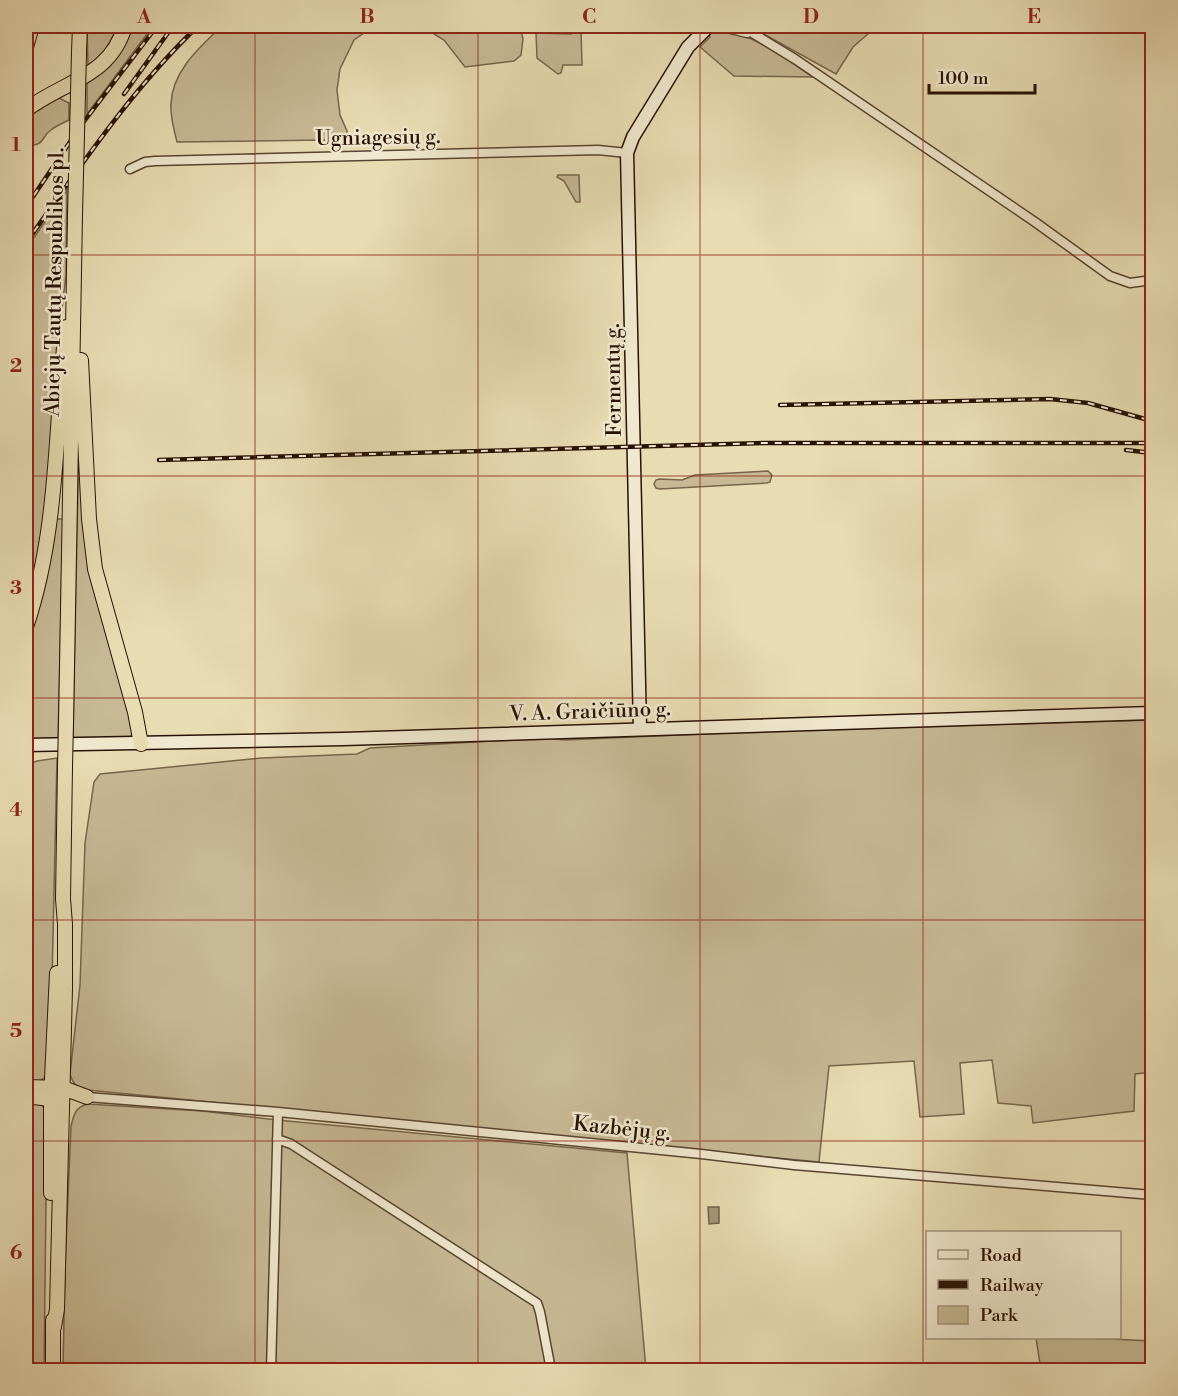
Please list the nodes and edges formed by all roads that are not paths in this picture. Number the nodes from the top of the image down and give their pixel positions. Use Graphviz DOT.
graph roads {
  1 [pos="32,26"];
  2 [pos="80,26"];
  3 [pos="125,26"];
  4 [pos="695,26"];
  5 [pos="714,26"];
  6 [pos="741,26"];
  7 [pos="751,34"];
  8 [pos="26,47"];
  9 [pos="688,47"];
  10 [pos="27,108"];
  11 [pos="627,153"];
  12 [pos="130,169"];
  13 [pos="75,278"];
  14 [pos="1152,280"];
  15 [pos="74,298"];
  16 [pos="26,627"];
  17 [pos="1152,713"];
  18 [pos="640,729"];
  19 [pos="141,744"];
  20 [pos="26,745"];
  21 [pos="26,1087"];
  22 [pos="57,1094"];
  23 [pos="26,1096"];
  24 [pos="87,1097"];
  25 [pos="278,1112"];
  26 [pos="277,1139"];
  27 [pos="1152,1195"];
  28 [pos="53,1371"];
  29 [pos="272,1371"];
  30 [pos="550,1371"];
  1 -- 8 [label="highway"];
  2 -- 13 [label="highway, Abiejų Tautų Respublikos pl., bridge"];
  3 -- 10 [label="highway"];
  4 -- 9 [label="main road, Fermentų g."];
  5 -- 7 [label="street"];
  5 -- 9 [label="main road, Fermentų g."];
  6 -- 7 [label="street"];
  7 -- 14 [label="street"];
  9 -- 11 [label="main road, Fermentų g."];
  11 -- 12 [label="street, Ugniagesių g."];
  11 -- 18 [label="main road, Fermentų g."];
  13 -- 15 [label="highway, Abiejų Tautų Respublikos pl."];
  13 -- 16 [label="highway"];
  15 -- 19 [label="highway"];
  15 -- 22 [label="highway, Abiejų Tautų Respublikos pl., bridge"];
  17 -- 18 [label="main road, V. A. Graičiūno g."];
  18 -- 19 [label="main road, V. A. Graičiūno g."];
  19 -- 20 [label="main road, V. A. Graičiūno g."];
  21 -- 22 [label="highway"];
  22 -- 23 [label="highway"];
  22 -- 24 [label="highway"];
  22 -- 28 [label="highway, Abiejų Tautų Respublikos pl."];
  24 -- 25 [label="street, Kazbėjų g."];
  25 -- 26 [label="street"];
  25 -- 27 [label="street, Kazbėjų g."];
  26 -- 29 [label="street"];
  26 -- 30 [label="street"];
}
